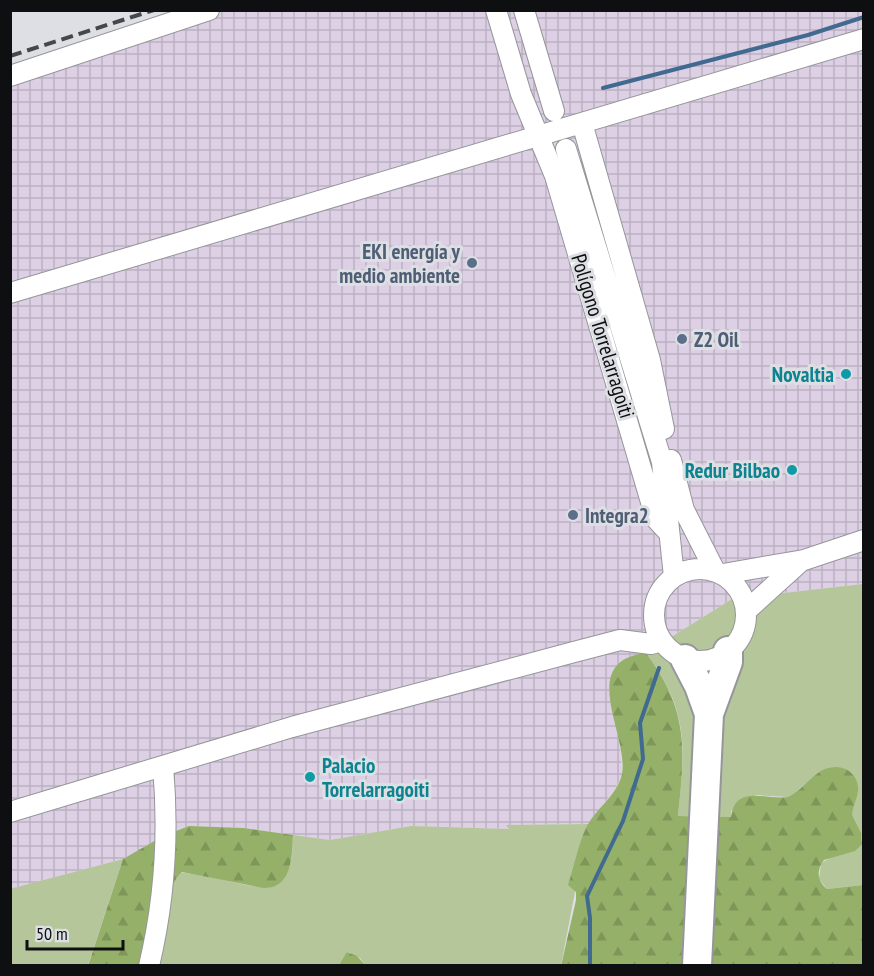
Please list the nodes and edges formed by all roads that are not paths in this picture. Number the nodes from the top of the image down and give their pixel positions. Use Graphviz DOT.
graph roads {
  1 [pos="209,10"];
  2 [pos="496,10"];
  3 [pos="524,10"];
  4 [pos="864,39"];
  5 [pos="10,76"];
  6 [pos="554,111"];
  7 [pos="582,123"];
  8 [pos="538,137"];
  9 [pos="566,149"];
  10 [pos="10,293"];
  11 [pos="662,462"];
  12 [pos="684,510"];
  13 [pos="669,533"];
  14 [pos="864,540"];
  15 [pos="804,560"];
  16 [pos="719,573"];
  17 [pos="674,577"];
  18 [pos="654,608"];
  19 [pos="746,611"];
  20 [pos="620,640"];
  21 [pos="662,641"];
  22 [pos="728,651"];
  23 [pos="685,658"];
  24 [pos="709,714"];
  25 [pos="163,766"];
  26 [pos="10,812"];
  27 [pos="699,930"];
  28 [pos="149,966"];
  29 [pos="697,966"];
  30 [pos="707,966"];
  1 -- 5 [label="street"];
  2 -- 8 [label="street, Polígono Torrelarragoiti"];
  3 -- 6 [label="street"];
  4 -- 7 [label="street"];
  7 -- 8 [label="street"];
  7 -- 12 [label="street"];
  8 -- 10 [label="street"];
  8 -- 13 [label="street, Polígono Torrelarragoiti"];
  9 -- 11 [label="street"];
  11 -- 12 [label="street"];
  11 -- 13 [label="street"];
  12 -- 16 [label="street"];
  13 -- 17 [label="street"];
  14 -- 15 [label="street"];
  15 -- 16 [label="street"];
  15 -- 19 [label="street"];
  16 -- 17 [label="street"];
  16 -- 19 [label="street"];
  17 -- 18 [label="street"];
  18 -- 20 [label="street"];
  18 -- 21 [label="street"];
  19 -- 22 [label="street"];
  20 -- 21 [label="street"];
  20 -- 25 [label="street"];
  21 -- 23 [label="street"];
  22 -- 23 [label="street"];
  22 -- 24 [label="highway"];
  23 -- 24 [label="highway"];
  24 -- 27 [label="highway"];
  25 -- 26 [label="street"];
  25 -- 28 [label="street"];
  27 -- 29 [label="highway"];
  27 -- 30 [label="highway"];
}
